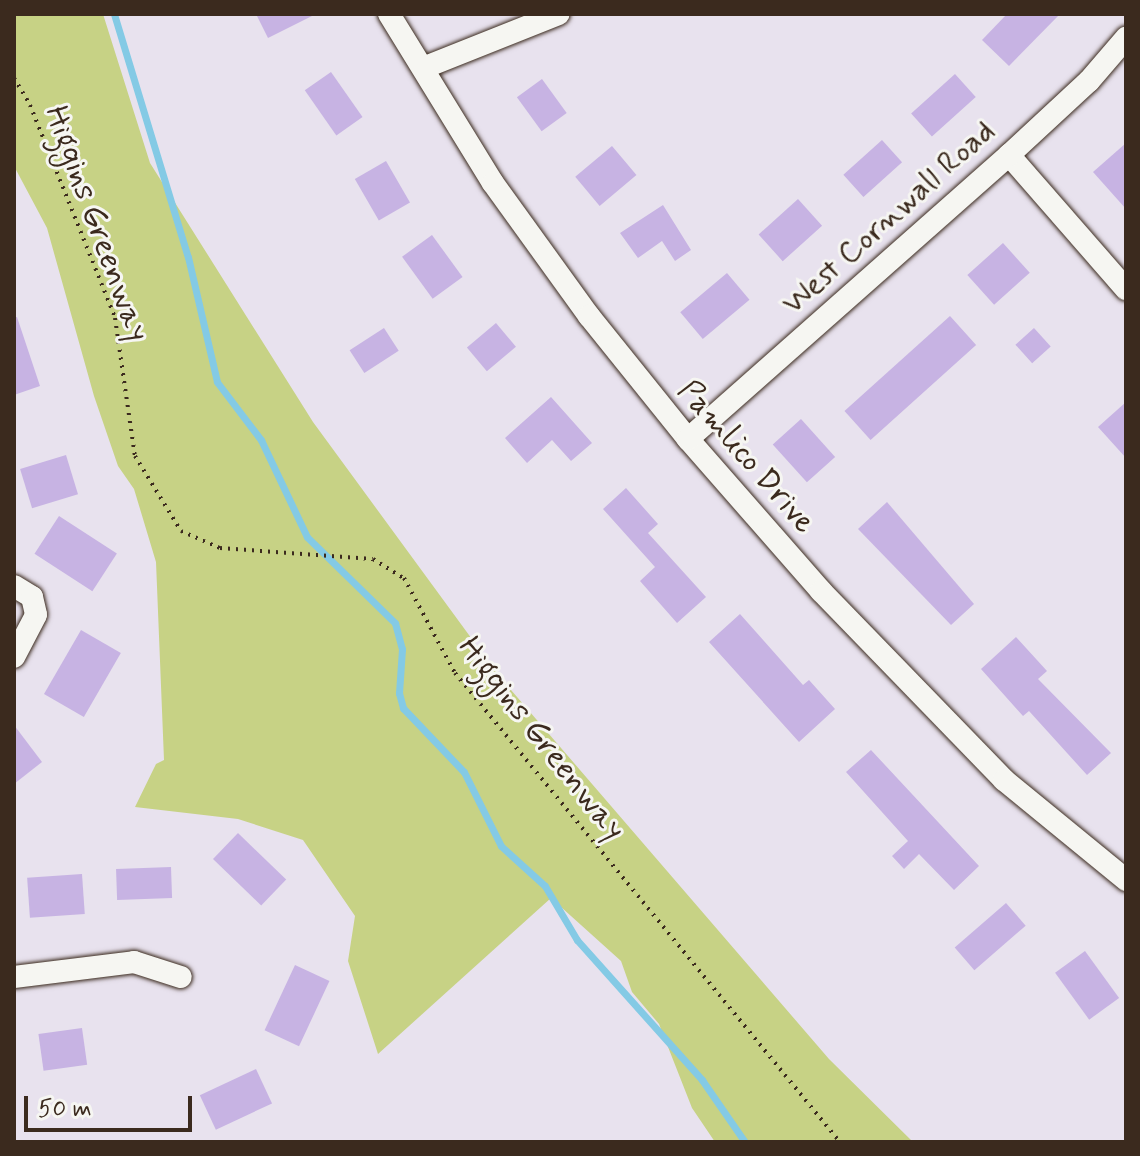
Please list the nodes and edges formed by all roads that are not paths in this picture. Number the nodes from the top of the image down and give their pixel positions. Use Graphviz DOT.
graph roads {
  1 [pos="389,14"];
  2 [pos="559,14"];
  3 [pos="1126,38"];
  4 [pos="423,68"];
  5 [pos="1009,155"];
  6 [pos="1126,289"];
  7 [pos="688,439"];
  8 [pos="14,586"];
  9 [pos="14,657"];
  10 [pos="1126,880"];
  11 [pos="14,977"];
  12 [pos="181,977"];
  1 -- 4 [label="street, Pamlico Drive"];
  2 -- 4 [label="street"];
  3 -- 5 [label="street, West Cornwall Road"];
  4 -- 7 [label="street, Pamlico Drive"];
  5 -- 6 [label="street"];
  5 -- 7 [label="street, West Cornwall Road"];
  7 -- 10 [label="street, Pamlico Drive"];
  8 -- 9 [label="street"];
  11 -- 12 [label="street"];
}
